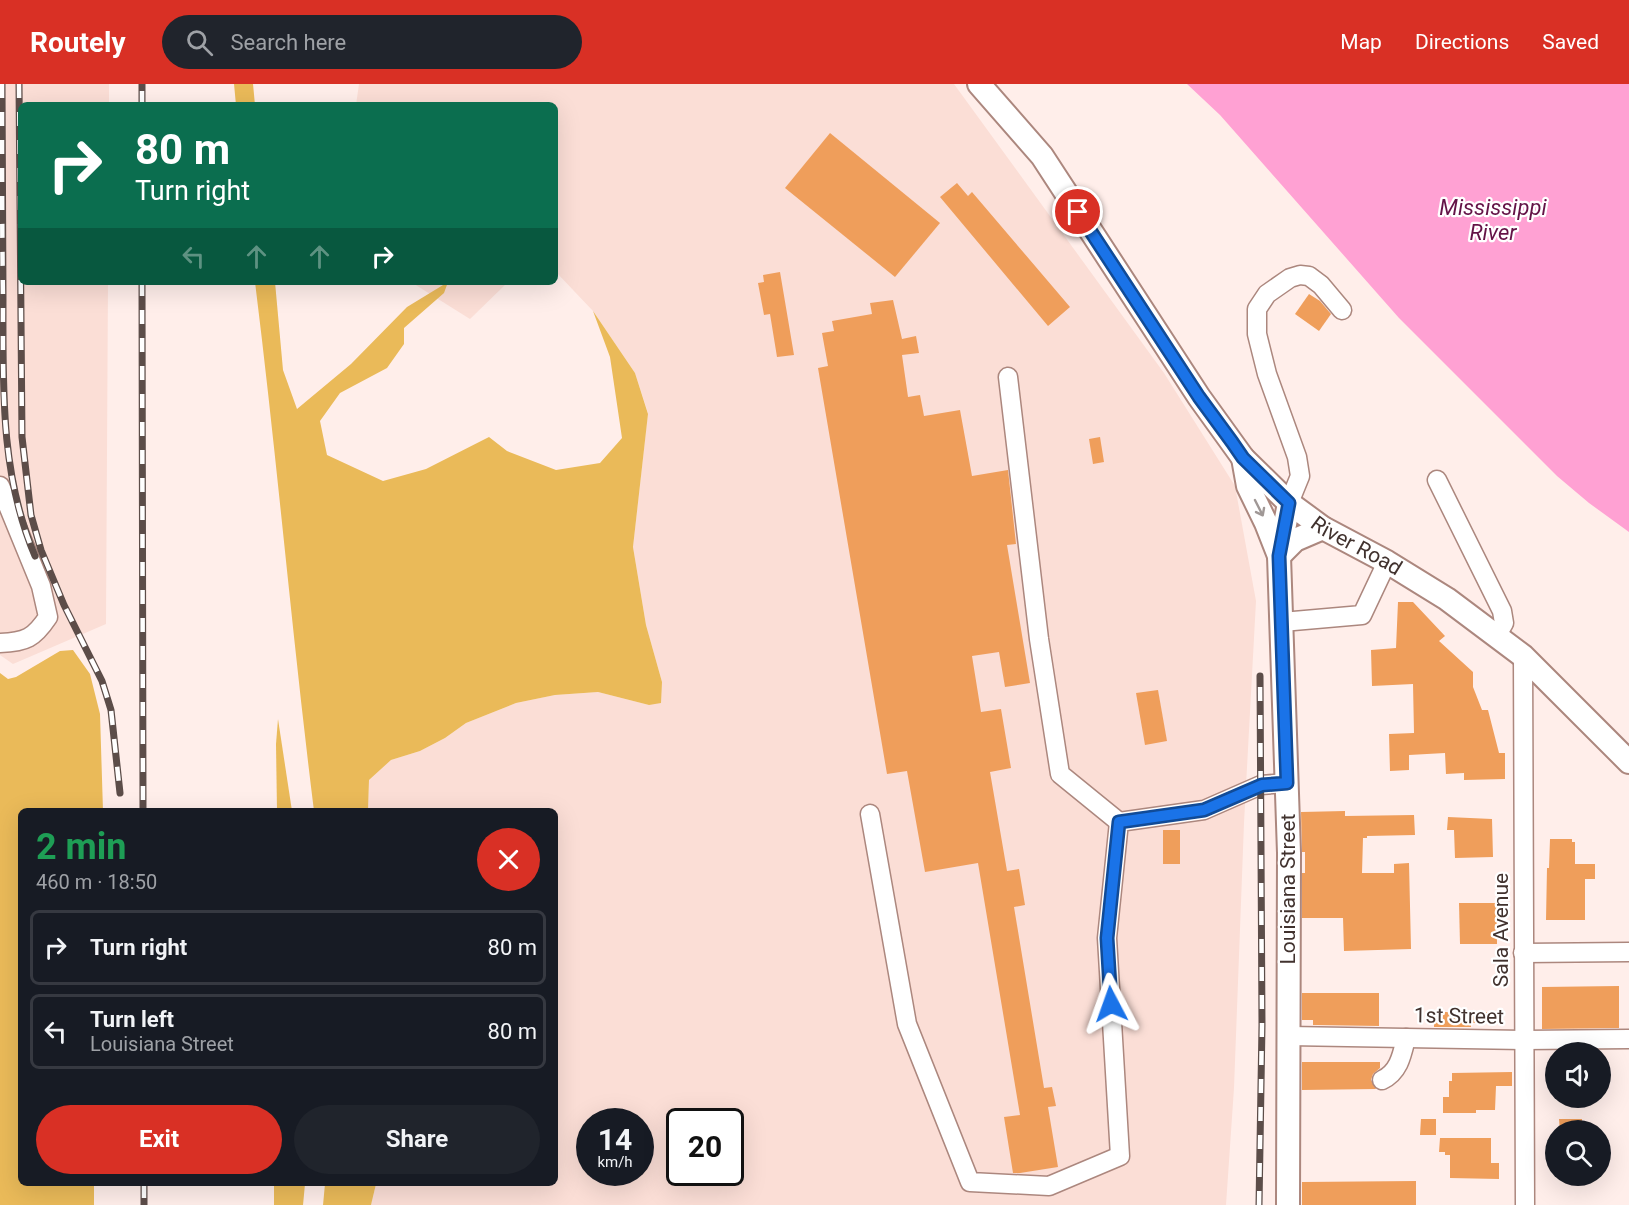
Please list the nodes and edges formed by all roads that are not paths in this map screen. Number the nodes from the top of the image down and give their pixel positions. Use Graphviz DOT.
graph roads {
  1 [pos="979,84"];
  2 [pos="1342,310"];
  3 [pos="1008,377"];
  4 [pos="1243,458"];
  5 [pos="1437,480"];
  6 [pos="0,486"];
  7 [pos="1289,503"];
  8 [pos="1323,528"];
  9 [pos="1279,556"];
  10 [pos="1387,562"];
  11 [pos="1282,622"];
  12 [pos="1497,635"];
  13 [pos="0,643"];
  14 [pos="1523,656"];
  15 [pos="1629,762"];
  16 [pos="1287,783"];
  17 [pos="870,814"];
  18 [pos="1119,822"];
  19 [pos="1629,952"];
  20 [pos="1523,953"];
  21 [pos="1289,1036"];
  22 [pos="1406,1038"];
  23 [pos="1629,1039"];
  24 [pos="1523,1040"];
  25 [pos="1382,1080"];
  26 [pos="1287,1205"];
  27 [pos="1525,1205"];
  1 -- 4 [label="main road, River Road"];
  2 -- 7 [label="street"];
  3 -- 18 [label="street"];
  4 -- 7 [label="main road, River Road"];
  4 -- 9 [label="main road, one-way"];
  5 -- 12 [label="street"];
  6 -- 13 [label="street"];
  7 -- 8 [label="main road, River Road"];
  7 -- 9 [label="main road, Louisiana Street"];
  8 -- 9 [label="main road"];
  8 -- 10 [label="main road, River Road"];
  9 -- 11 [label="main road, Louisiana Street"];
  10 -- 11 [label="street"];
  10 -- 12 [label="main road, River Road"];
  11 -- 16 [label="main road, Louisiana Street"];
  12 -- 14 [label="main road, River Road"];
  14 -- 15 [label="main road, River Road"];
  14 -- 20 [label="street, Sala Avenue"];
  16 -- 18 [label="street"];
  16 -- 21 [label="main road, Louisiana Street"];
  17 -- 18 [label="street"];
  19 -- 20 [label="street"];
  20 -- 24 [label="street, Sala Avenue"];
  21 -- 22 [label="street, 1st Street"];
  21 -- 26 [label="main road, Louisiana Street"];
  22 -- 24 [label="street, 1st Street"];
  22 -- 25 [label="street"];
  23 -- 24 [label="street, 1st Street"];
  24 -- 27 [label="street, Sala Avenue"];
}
